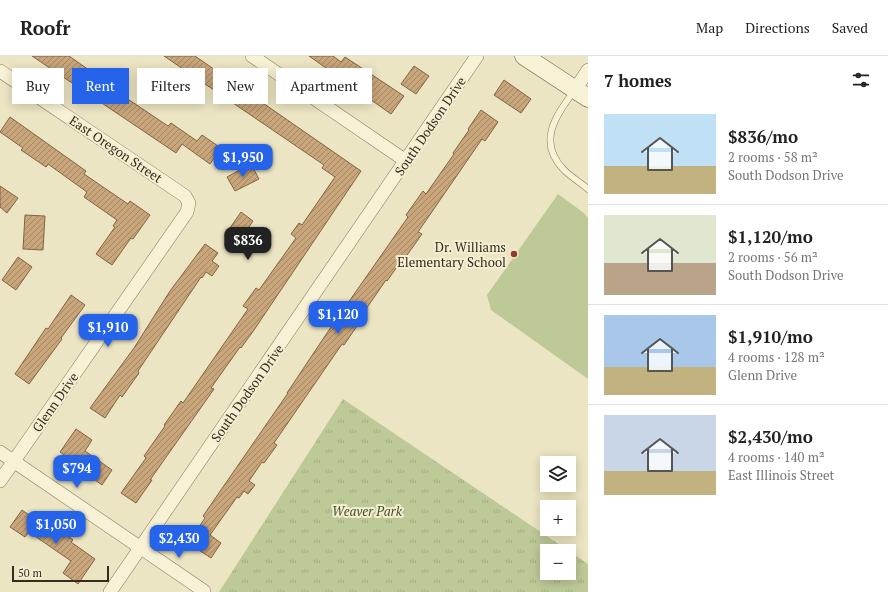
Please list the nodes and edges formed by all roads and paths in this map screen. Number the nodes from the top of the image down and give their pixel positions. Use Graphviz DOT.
graph roads {
  1 [pos="252,56"];
  2 [pos="477,56"];
  3 [pos="524,56"];
  4 [pos="545,56"];
  5 [pos="0,71"];
  6 [pos="584,85"];
  7 [pos="406,161"];
  8 [pos="588,189"];
  9 [pos="189,203"];
  10 [pos="0,452"];
  11 [pos="14,461"];
  12 [pos="0,482"];
  13 [pos="140,547"];
  14 [pos="204,591"];
  15 [pos="110,592"];
  1 -- 7 [label="street"];
  2 -- 7 [label="street, South Dodson Drive"];
  3 -- 6 [label="main road"];
  4 -- 6 [label="main road"];
  5 -- 9 [label="street, East Oregon Street"];
  6 -- 8 [label="lane"];
  7 -- 13 [label="street, South Dodson Drive"];
  9 -- 11 [label="street, Glenn Drive"];
  10 -- 11 [label="street"];
  11 -- 12 [label="street, Glenn Drive"];
  11 -- 13 [label="street"];
  13 -- 14 [label="street"];
  13 -- 15 [label="street, South Dodson Drive"];
}
